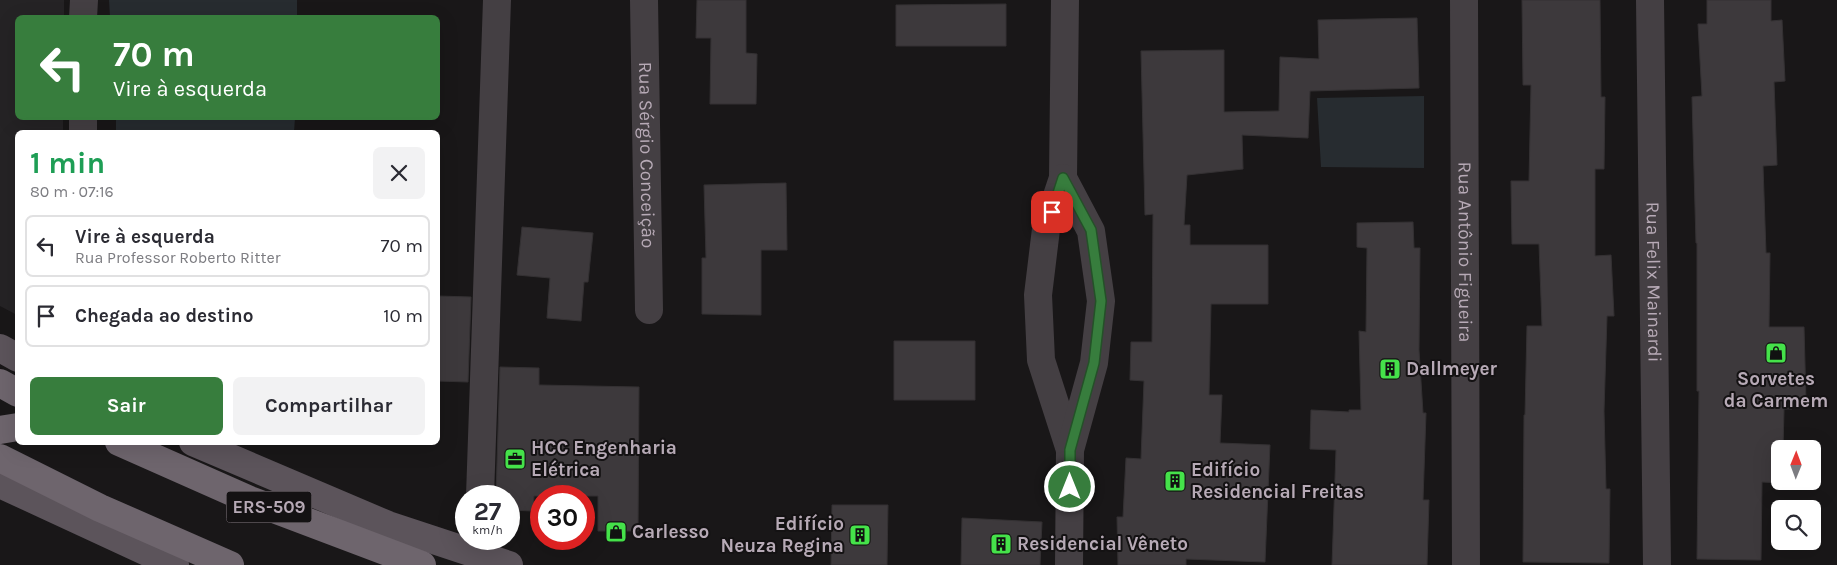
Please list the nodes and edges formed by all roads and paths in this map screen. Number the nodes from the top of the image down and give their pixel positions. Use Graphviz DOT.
graph roads {
  1 [pos="84,0"];
  2 [pos="497,0"];
  3 [pos="644,0"];
  4 [pos="1064,0"];
  5 [pos="1464,0"];
  6 [pos="1650,0"];
  7 [pos="84,15"];
  8 [pos="1063,178"];
  9 [pos="649,310"];
  10 [pos="0,348"];
  11 [pos="15,356"];
  12 [pos="0,383"];
  13 [pos="15,391"];
  14 [pos="15,428"];
  15 [pos="0,430"];
  16 [pos="126,445"];
  17 [pos="200,445"];
  18 [pos="1070,450"];
  19 [pos="0,458"];
  20 [pos="0,484"];
  21 [pos="480,485"];
  22 [pos="455,541"];
  23 [pos="484,550"];
  24 [pos="175,565"];
  25 [pos="230,565"];
  26 [pos="422,565"];
  27 [pos="509,565"];
  28 [pos="1069,565"];
  29 [pos="1466,565"];
  30 [pos="1657,565"];
  1 -- 7 [label="street"];
  2 -- 21 [label="street"];
  3 -- 9 [label="street, Rua Sérgio Conceição"];
  4 -- 8 [label="street"];
  5 -- 29 [label="street, Rua Antônio Figueira"];
  6 -- 30 [label="street, Rua Felix Mainardi"];
  8 -- 18 [label="street"];
  8 -- 18 [label="street"];
  10 -- 11 [label="main road"];
  12 -- 13 [label="highway"];
  14 -- 15 [label="highway"];
  16 -- 26 [label="highway, ERS-509"];
  17 -- 22 [label="main road, ERS-509"];
  18 -- 28 [label="street"];
  19 -- 25 [label="highway"];
  20 -- 24 [label="main road"];
  23 -- 27 [label="main road, ERS-509"];
}
